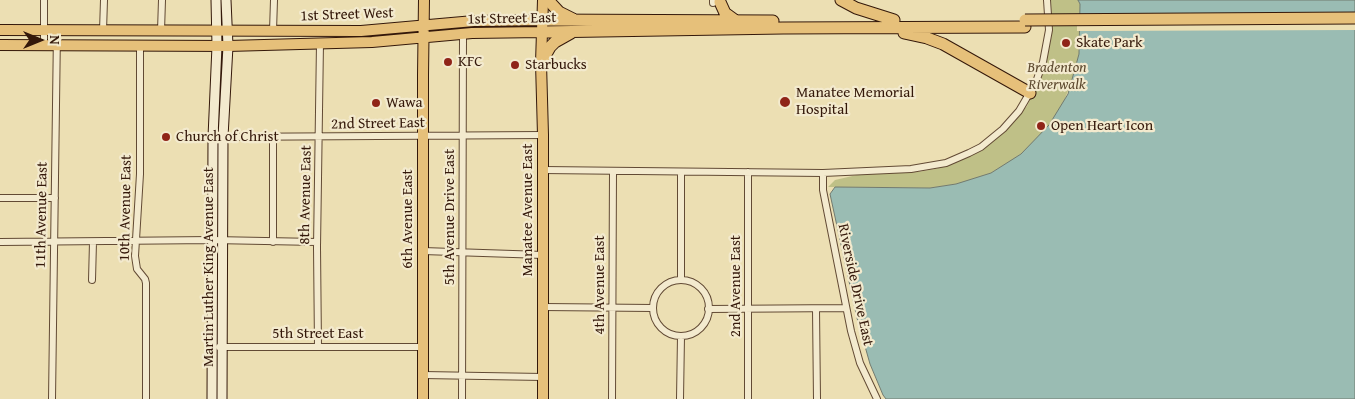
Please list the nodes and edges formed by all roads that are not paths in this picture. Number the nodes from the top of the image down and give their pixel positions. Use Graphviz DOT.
graph roads {
  1 [pos="44,0"];
  2 [pos="104,0"];
  3 [pos="162,0"];
  4 [pos="216,0"];
  5 [pos="226,0"];
  6 [pos="274,0"];
  7 [pos="424,0"];
  8 [pos="543,0"];
  9 [pos="548,0"];
  10 [pos="841,0"];
  11 [pos="1047,0"];
  12 [pos="716,1"];
  13 [pos="1355,18"];
  14 [pos="543,20"];
  15 [pos="574,20"];
  16 [pos="704,20"];
  17 [pos="736,20"];
  18 [pos="894,20"];
  19 [pos="1024,23"];
  20 [pos="424,26"];
  21 [pos="1355,26"];
  22 [pos="868,28"];
  23 [pos="0,30"];
  24 [pos="14,30"];
  25 [pos="44,31"];
  26 [pos="57,31"];
  27 [pos="103,31"];
  28 [pos="161,31"];
  29 [pos="223,31"];
  30 [pos="274,31"];
  31 [pos="542,32"];
  32 [pos="572,32"];
  33 [pos="463,34"];
  34 [pos="0,35"];
  35 [pos="423,38"];
  36 [pos="320,43"];
  37 [pos="0,45"];
  38 [pos="44,46"];
  39 [pos="57,46"];
  40 [pos="140,46"];
  41 [pos="223,46"];
  42 [pos="541,63"];
  43 [pos="1030,93"];
  44 [pos="463,135"];
  45 [pos="543,135"];
  46 [pos="423,136"];
  47 [pos="213,137"];
  48 [pos="223,137"];
  49 [pos="272,137"];
  50 [pos="319,137"];
  51 [pos="543,170"];
  52 [pos="613,171"];
  53 [pos="681,172"];
  54 [pos="748,172"];
  55 [pos="823,173"];
  56 [pos="0,198"];
  57 [pos="55,198"];
  58 [pos="213,240"];
  59 [pos="223,241"];
  60 [pos="0,242"];
  61 [pos="54,242"];
  62 [pos="93,242"];
  63 [pos="136,242"];
  64 [pos="273,242"];
  65 [pos="317,242"];
  66 [pos="423,251"];
  67 [pos="463,252"];
  68 [pos="543,255"];
  69 [pos="92,280"];
  70 [pos="681,280"];
  71 [pos="543,307"];
  72 [pos="612,307"];
  73 [pos="653,308"];
  74 [pos="748,308"];
  75 [pos="846,308"];
  76 [pos="708,309"];
  77 [pos="816,309"];
  78 [pos="680,336"];
  79 [pos="212,347"];
  80 [pos="222,347"];
  81 [pos="318,347"];
  82 [pos="423,347"];
  83 [pos="423,375"];
  84 [pos="462,376"];
  85 [pos="543,377"];
  86 [pos="52,399"];
  87 [pos="146,399"];
  88 [pos="212,399"];
  89 [pos="222,399"];
  90 [pos="423,399"];
  91 [pos="462,399"];
  92 [pos="543,399"];
  93 [pos="612,399"];
  94 [pos="680,399"];
  95 [pos="748,399"];
  96 [pos="817,399"];
  97 [pos="877,399"];
  1 -- 25 [label="street"];
  2 -- 27 [label="street"];
  3 -- 28 [label="street"];
  4 -- 29 [label="street"];
  5 -- 29 [label="street"];
  6 -- 30 [label="street"];
  7 -- 20 [label="main road, 6th Avenue East"];
  8 -- 14 [label="main road, Manatee Avenue East"];
  9 -- 15 [label="highway"];
  10 -- 18 [label="highway"];
  11 -- 43 [label="street"];
  12 -- 16 [label="highway"];
  12 -- 17 [label="highway"];
  13 -- 19 [label="highway, bridge"];
  14 -- 15 [label="highway, 1st Street West"];
  14 -- 20 [label="main road, 1st Street West"];
  14 -- 31 [label="main road, Manatee Avenue East"];
  15 -- 16 [label="highway, 1st Street West"];
  16 -- 17 [label="highway, 1st Street West"];
  17 -- 18 [label="highway, 1st Street West"];
  18 -- 19 [label="highway, 1st Street West"];
  19 -- 21 [label="highway"];
  19 -- 22 [label="highway, 1st Street East"];
  20 -- 30 [label="main road, 1st Street West"];
  20 -- 35 [label="main road, 6th Avenue East"];
  22 -- 32 [label="highway, 1st Street East"];
  22 -- 43 [label="highway"];
  23 -- 24 [label="main road, 1st Street West"];
  24 -- 25 [label="main road, 1st Street West"];
  24 -- 34 [label="main road"];
  25 -- 26 [label="main road, 1st Street West"];
  25 -- 38 [label="street"];
  26 -- 27 [label="main road, 1st Street West"];
  26 -- 39 [label="street, 11th Avenue East"];
  27 -- 28 [label="main road, 1st Street West"];
  28 -- 29 [label="main road, 1st Street West"];
  29 -- 30 [label="main road, 1st Street West"];
  29 -- 41 [label="street"];
  31 -- 32 [label="highway, 1st Street East"];
  31 -- 33 [label="main road, 1st Street East"];
  31 -- 42 [label="main road, Manatee Avenue East"];
  32 -- 42 [label="highway"];
  33 -- 35 [label="main road, 1st Street East"];
  33 -- 44 [label="street, 5th Avenue Drive East"];
  35 -- 36 [label="main road, 1st Street East"];
  35 -- 46 [label="main road, 6th Avenue East"];
  36 -- 41 [label="main road, 1st Street East"];
  36 -- 50 [label="street, 8th Avenue East"];
  37 -- 38 [label="main road, 1st Street East"];
  38 -- 39 [label="main road, 1st Street East"];
  39 -- 40 [label="main road, 1st Street East"];
  39 -- 57 [label="street, 11th Avenue East"];
  40 -- 41 [label="main road, 1st Street East"];
  40 -- 63 [label="street, 10th Avenue East"];
  41 -- 47 [label="street, Martin Luther King Avenue East"];
  41 -- 48 [label="street, Martin Luther King Avenue East"];
  42 -- 45 [label="main road, Manatee Avenue East"];
  43 -- 55 [label="street"];
  44 -- 45 [label="street, 2nd Street East"];
  44 -- 46 [label="street, 2nd Street East"];
  44 -- 67 [label="street, 5th Avenue Drive East"];
  45 -- 51 [label="main road, Manatee Avenue East"];
  46 -- 50 [label="street, 2nd Street East"];
  46 -- 66 [label="main road, 6th Avenue East"];
  47 -- 48 [label="street, 2nd Street East"];
  47 -- 58 [label="street, Martin Luther King Avenue East"];
  48 -- 49 [label="street, 2nd Street East"];
  48 -- 59 [label="street, Martin Luther King Avenue East"];
  49 -- 50 [label="street, 2nd Street East"];
  49 -- 64 [label="street"];
  50 -- 65 [label="street, 8th Avenue East"];
  51 -- 52 [label="street"];
  51 -- 68 [label="main road, Manatee Avenue East"];
  52 -- 53 [label="street"];
  52 -- 72 [label="street, 4th Avenue East"];
  53 -- 54 [label="street"];
  53 -- 70 [label="street"];
  54 -- 55 [label="street"];
  54 -- 74 [label="street, 2nd Avenue East"];
  55 -- 75 [label="street, Riverside Drive East"];
  56 -- 57 [label="street"];
  57 -- 61 [label="street, 11th Avenue East"];
  58 -- 59 [label="street"];
  58 -- 63 [label="street"];
  58 -- 79 [label="street, Martin Luther King Avenue East"];
  59 -- 64 [label="street"];
  59 -- 80 [label="street, Martin Luther King Avenue East"];
  60 -- 61 [label="street"];
  61 -- 62 [label="street"];
  61 -- 86 [label="street, 11th Avenue East"];
  62 -- 63 [label="street"];
  62 -- 69 [label="street"];
  63 -- 87 [label="street, 10th Avenue East"];
  64 -- 65 [label="street"];
  65 -- 81 [label="street, 8th Avenue East"];
  66 -- 67 [label="street"];
  66 -- 82 [label="main road, 6th Avenue East"];
  67 -- 68 [label="street"];
  67 -- 84 [label="street, 5th Avenue Drive East"];
  68 -- 71 [label="main road, Manatee Avenue East"];
  70 -- 73 [label="street"];
  70 -- 76 [label="street"];
  71 -- 72 [label="street"];
  71 -- 85 [label="main road, Manatee Avenue East"];
  72 -- 73 [label="street"];
  72 -- 93 [label="street, 4th Avenue East"];
  73 -- 78 [label="street"];
  74 -- 76 [label="street"];
  74 -- 77 [label="street"];
  74 -- 95 [label="street, 2nd Avenue East"];
  75 -- 77 [label="street"];
  75 -- 97 [label="street, Riverside Drive East"];
  76 -- 78 [label="street"];
  77 -- 96 [label="street"];
  78 -- 94 [label="street"];
  79 -- 80 [label="street, 5th Street East"];
  79 -- 88 [label="street, Martin Luther King Avenue East"];
  80 -- 81 [label="street, 5th Street East"];
  80 -- 89 [label="street, Martin Luther King Avenue East"];
  81 -- 82 [label="street, 5th Street East"];
  82 -- 83 [label="main road, 6th Avenue East"];
  83 -- 84 [label="street"];
  83 -- 90 [label="main road, 6th Avenue East"];
  84 -- 85 [label="street"];
  84 -- 91 [label="street, 5th Avenue Drive East"];
  85 -- 92 [label="main road, Manatee Avenue East"];
}
